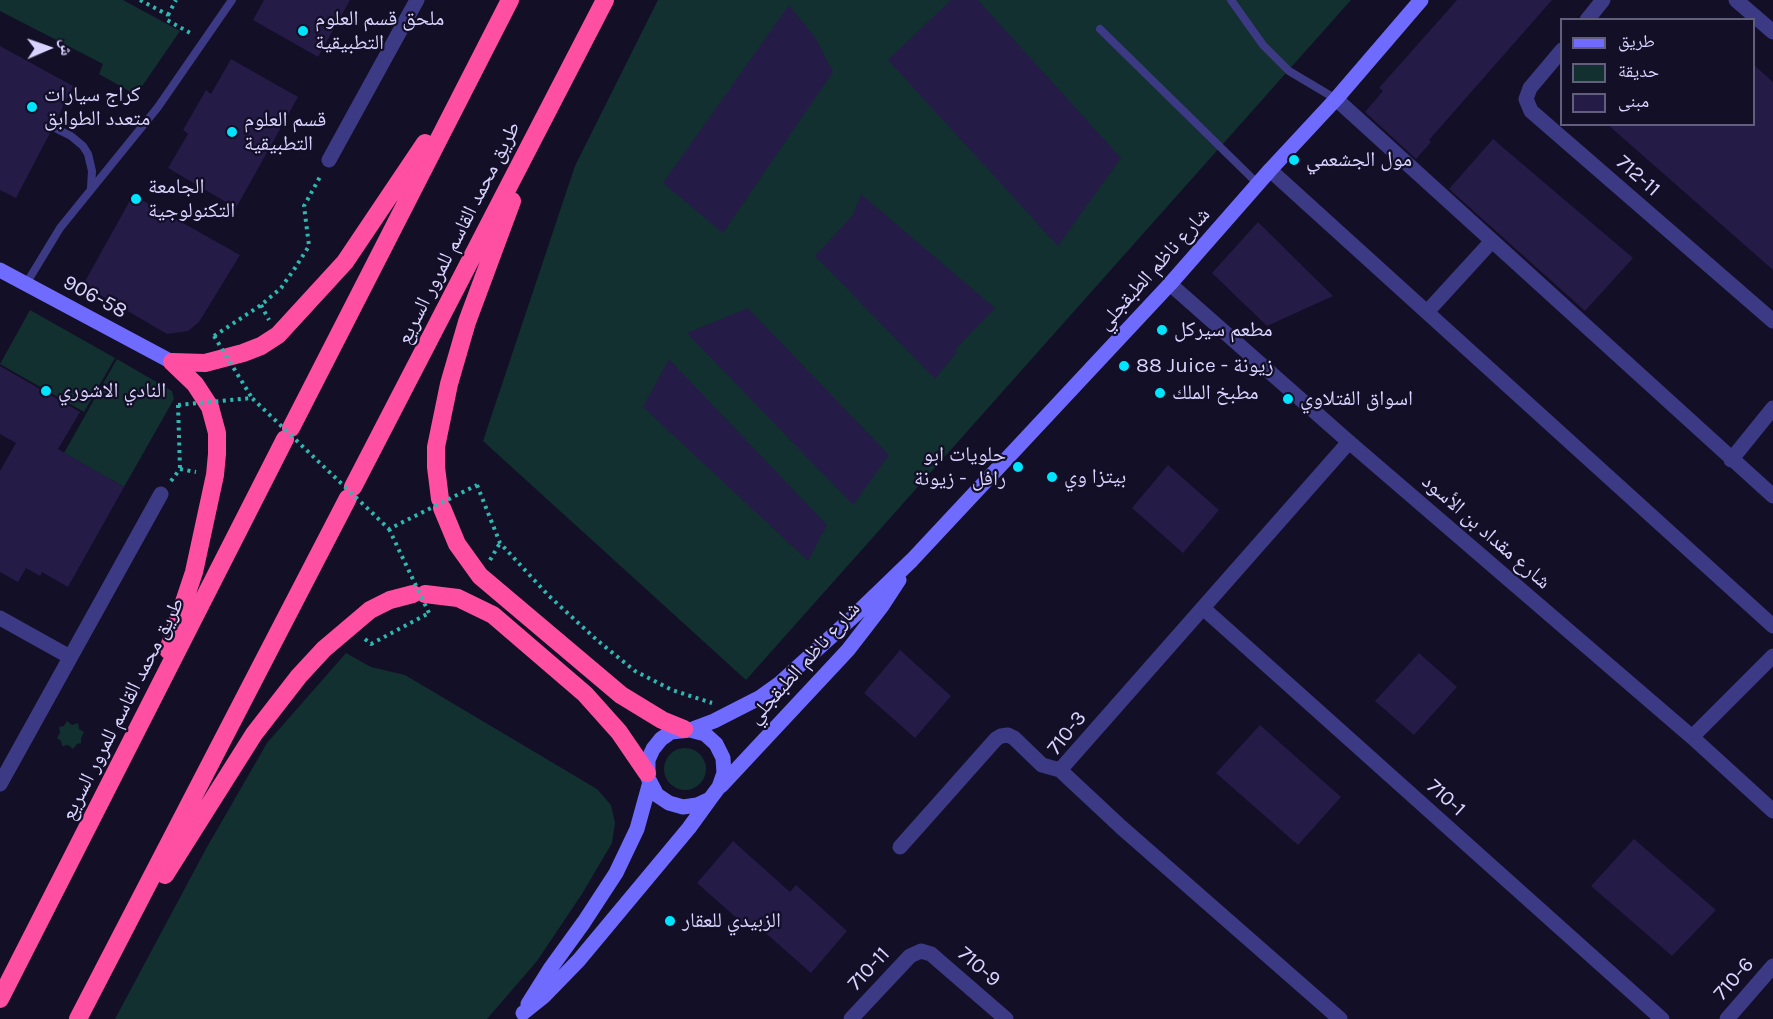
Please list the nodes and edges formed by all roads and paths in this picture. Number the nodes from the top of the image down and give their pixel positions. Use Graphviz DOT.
graph roads {
  1 [pos="140,0"];
  2 [pos="176,0"];
  3 [pos="232,0"];
  4 [pos="417,0"];
  5 [pos="510,0"];
  6 [pos="605,0"];
  7 [pos="1231,0"];
  8 [pos="1420,0"];
  9 [pos="1603,0"];
  10 [pos="1736,0"];
  11 [pos="168,15"];
  12 [pos="1589,18"];
  13 [pos="1100,29"];
  14 [pos="1773,32"];
  15 [pos="206,41"];
  16 [pos="1560,52"];
  17 [pos="470,77"];
  18 [pos="1336,99"];
  19 [pos="543,119"];
  20 [pos="53,127"];
  21 [pos="329,160"];
  22 [pos="1270,170"];
  23 [pos="1258,184"];
  24 [pos="91,189"];
  25 [pos="1491,242"];
  26 [pos="0,270"];
  27 [pos="26,284"];
  28 [pos="1170,284"];
  29 [pos="1427,312"];
  30 [pos="1773,321"];
  31 [pos="172,362"];
  32 [pos="252,398"];
  33 [pos="1773,408"];
  34 [pos="1349,442"];
  35 [pos="1731,460"];
  36 [pos="180,469"];
  37 [pos="215,475"];
  38 [pos="160,494"];
  39 [pos="1773,496"];
  40 [pos="389,529"];
  41 [pos="912,560"];
  42 [pos="1203,608"];
  43 [pos="0,618"];
  44 [pos="1771,620"];
  45 [pos="371,644"];
  46 [pos="1773,656"];
  47 [pos="70,657"];
  48 [pos="737,711"];
  49 [pos="687,730"];
  50 [pos="137,731"];
  51 [pos="1692,737"];
  52 [pos="1060,770"];
  53 [pos="649,778"];
  54 [pos="0,784"];
  55 [pos="715,793"];
  56 [pos="1773,811"];
  57 [pos="900,847"];
  58 [pos="921,951"];
  59 [pos="1773,966"];
  60 [pos="101,975"];
  61 [pos="0,999"];
  62 [pos="520,1016"];
  63 [pos="78,1019"];
  64 [pos="851,1019"];
  65 [pos="1006,1019"];
  66 [pos="1340,1019"];
  67 [pos="1662,1019"];
  68 [pos="1727,1019"];
  1 -- 11 [label="path"];
  2 -- 11 [label="path"];
  3 -- 15 [label="lane"];
  4 -- 21 [label="street"];
  5 -- 17 [label="highway, طريق محمد القاسم للمرور السريع"];
  6 -- 19 [label="highway, طريق محمد القاسم للمرور السريع"];
  7 -- 18 [label="lane"];
  8 -- 18 [label="main road, شارع ناظم الطبقجلي"];
  9 -- 12 [label="street"];
  10 -- 14 [label="street"];
  11 -- 15 [label="path"];
  13 -- 23 [label="lane"];
  15 -- 24 [label="lane"];
  16 -- 30 [label="street, 712-11"];
  17 -- 31 [label="highway"];
  17 -- 50 [label="highway, طريق محمد القاسم للمرور السريع"];
  18 -- 22 [label="main road, شارع ناظم الطبقجلي"];
  18 -- 25 [label="street"];
  19 -- 49 [label="highway"];
  19 -- 60 [label="highway, طريق محمد القاسم للمرور السريع"];
  20 -- 24 [label="lane"];
  21 -- 32 [label="path, bridge"];
  22 -- 23 [label="main road, شارع ناظم الطبقجلي"];
  22 -- 29 [label="street"];
  23 -- 28 [label="main road, شارع ناظم الطبقجلي"];
  24 -- 27 [label="lane"];
  25 -- 29 [label="street"];
  25 -- 35 [label="street"];
  26 -- 27 [label="main road, 906-58"];
  27 -- 31 [label="main road, 906-58"];
  28 -- 34 [label="street, شارع مقداد بن الأسود"];
  28 -- 41 [label="main road, شارع ناظم الطبقجلي"];
  29 -- 44 [label="street"];
  31 -- 37 [label="highway"];
  32 -- 36 [label="path, bridge"];
  32 -- 40 [label="path, bridge"];
  33 -- 35 [label="street"];
  34 -- 42 [label="street, 710-3"];
  34 -- 51 [label="street, شارع مقداد بن الأسود"];
  35 -- 39 [label="street"];
  36 -- 37 [label="path"];
  36 -- 38 [label="path"];
  37 -- 50 [label="highway"];
  38 -- 47 [label="street"];
  40 -- 45 [label="path, bridge"];
  40 -- 48 [label="path, bridge"];
  41 -- 48 [label="main road, شارع ناظم الطبقجلي"];
  41 -- 55 [label="main road, شارع ناظم الطبقجلي"];
  42 -- 52 [label="street, 710-3"];
  42 -- 67 [label="street, 710-1"];
  43 -- 47 [label="street"];
  46 -- 51 [label="street"];
  47 -- 54 [label="street"];
  48 -- 49 [label="main road, شارع ناظم الطبقجلي"];
  49 -- 53 [label="main road"];
  49 -- 55 [label="main road"];
  50 -- 61 [label="highway, طريق محمد القاسم للمرور السريع"];
  51 -- 56 [label="street, شارع مقداد بن الأسود"];
  52 -- 57 [label="street"];
  52 -- 66 [label="street, 710-3"];
  53 -- 55 [label="main road"];
  53 -- 60 [label="highway"];
  53 -- 62 [label="main road"];
  55 -- 62 [label="main road, شارع ناظم الطبقجلي"];
  58 -- 64 [label="street, 710-11"];
  58 -- 65 [label="street, 710-9"];
  59 -- 68 [label="street, 710-6"];
  60 -- 63 [label="highway, طريق محمد القاسم للمرور السريع"];
}
